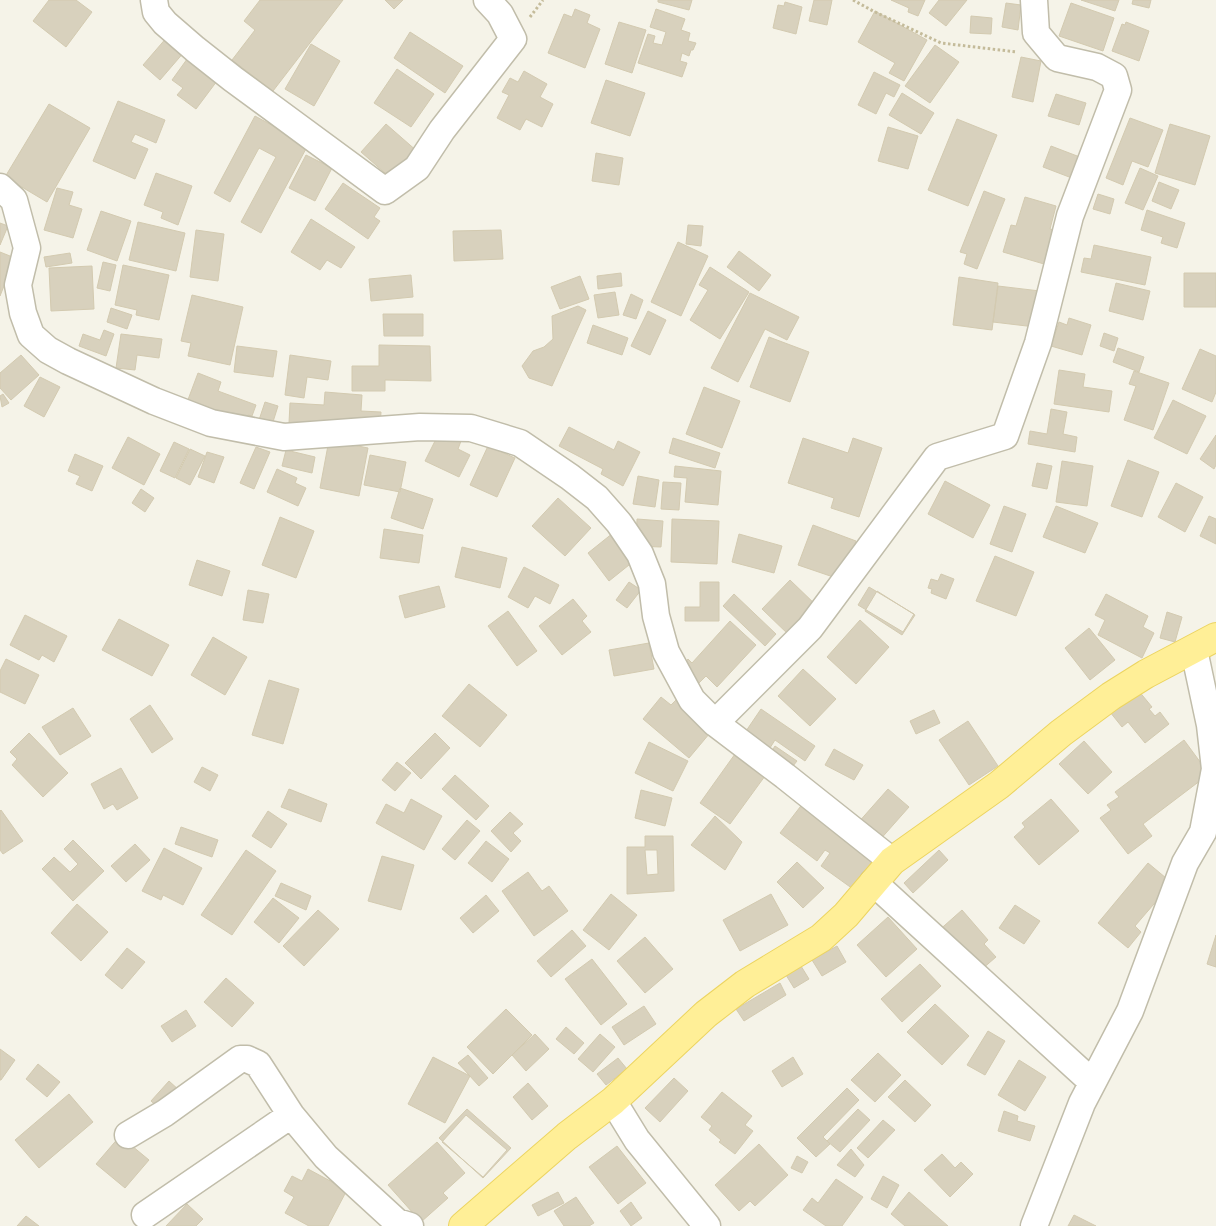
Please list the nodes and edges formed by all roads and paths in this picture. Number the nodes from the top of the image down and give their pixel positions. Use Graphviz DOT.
graph roads {
  1 [pos="154,0"];
  2 [pos="487,0"];
  3 [pos="853,0"];
  4 [pos="1034,0"];
  5 [pos="1057,58"];
  6 [pos="0,187"];
  7 [pos="1205,644"];
  8 [pos="715,723"];
  9 [pos="892,861"];
  10 [pos="873,882"];
  11 [pos="1092,1082"];
  12 [pos="613,1101"];
  13 [pos="291,1115"];
  14 [pos="128,1136"];
  15 [pos="145,1215"];
  16 [pos="410,1226"];
  17 [pos="463,1226"];
  18 [pos="708,1226"];
  19 [pos="1034,1226"];
  1 -- 2 [label="street"];
  3 -- 5 [label="path"];
  4 -- 5 [label="street"];
  5 -- 8 [label="street"];
  6 -- 8 [label="street"];
  7 -- 9 [label="main road"];
  7 -- 11 [label="street"];
  8 -- 9 [label="street"];
  9 -- 10 [label="main road"];
  10 -- 11 [label="street"];
  10 -- 12 [label="main road"];
  11 -- 19 [label="street"];
  12 -- 17 [label="main road"];
  12 -- 18 [label="street"];
  13 -- 14 [label="street"];
  13 -- 15 [label="street"];
  13 -- 16 [label="street"];
}
